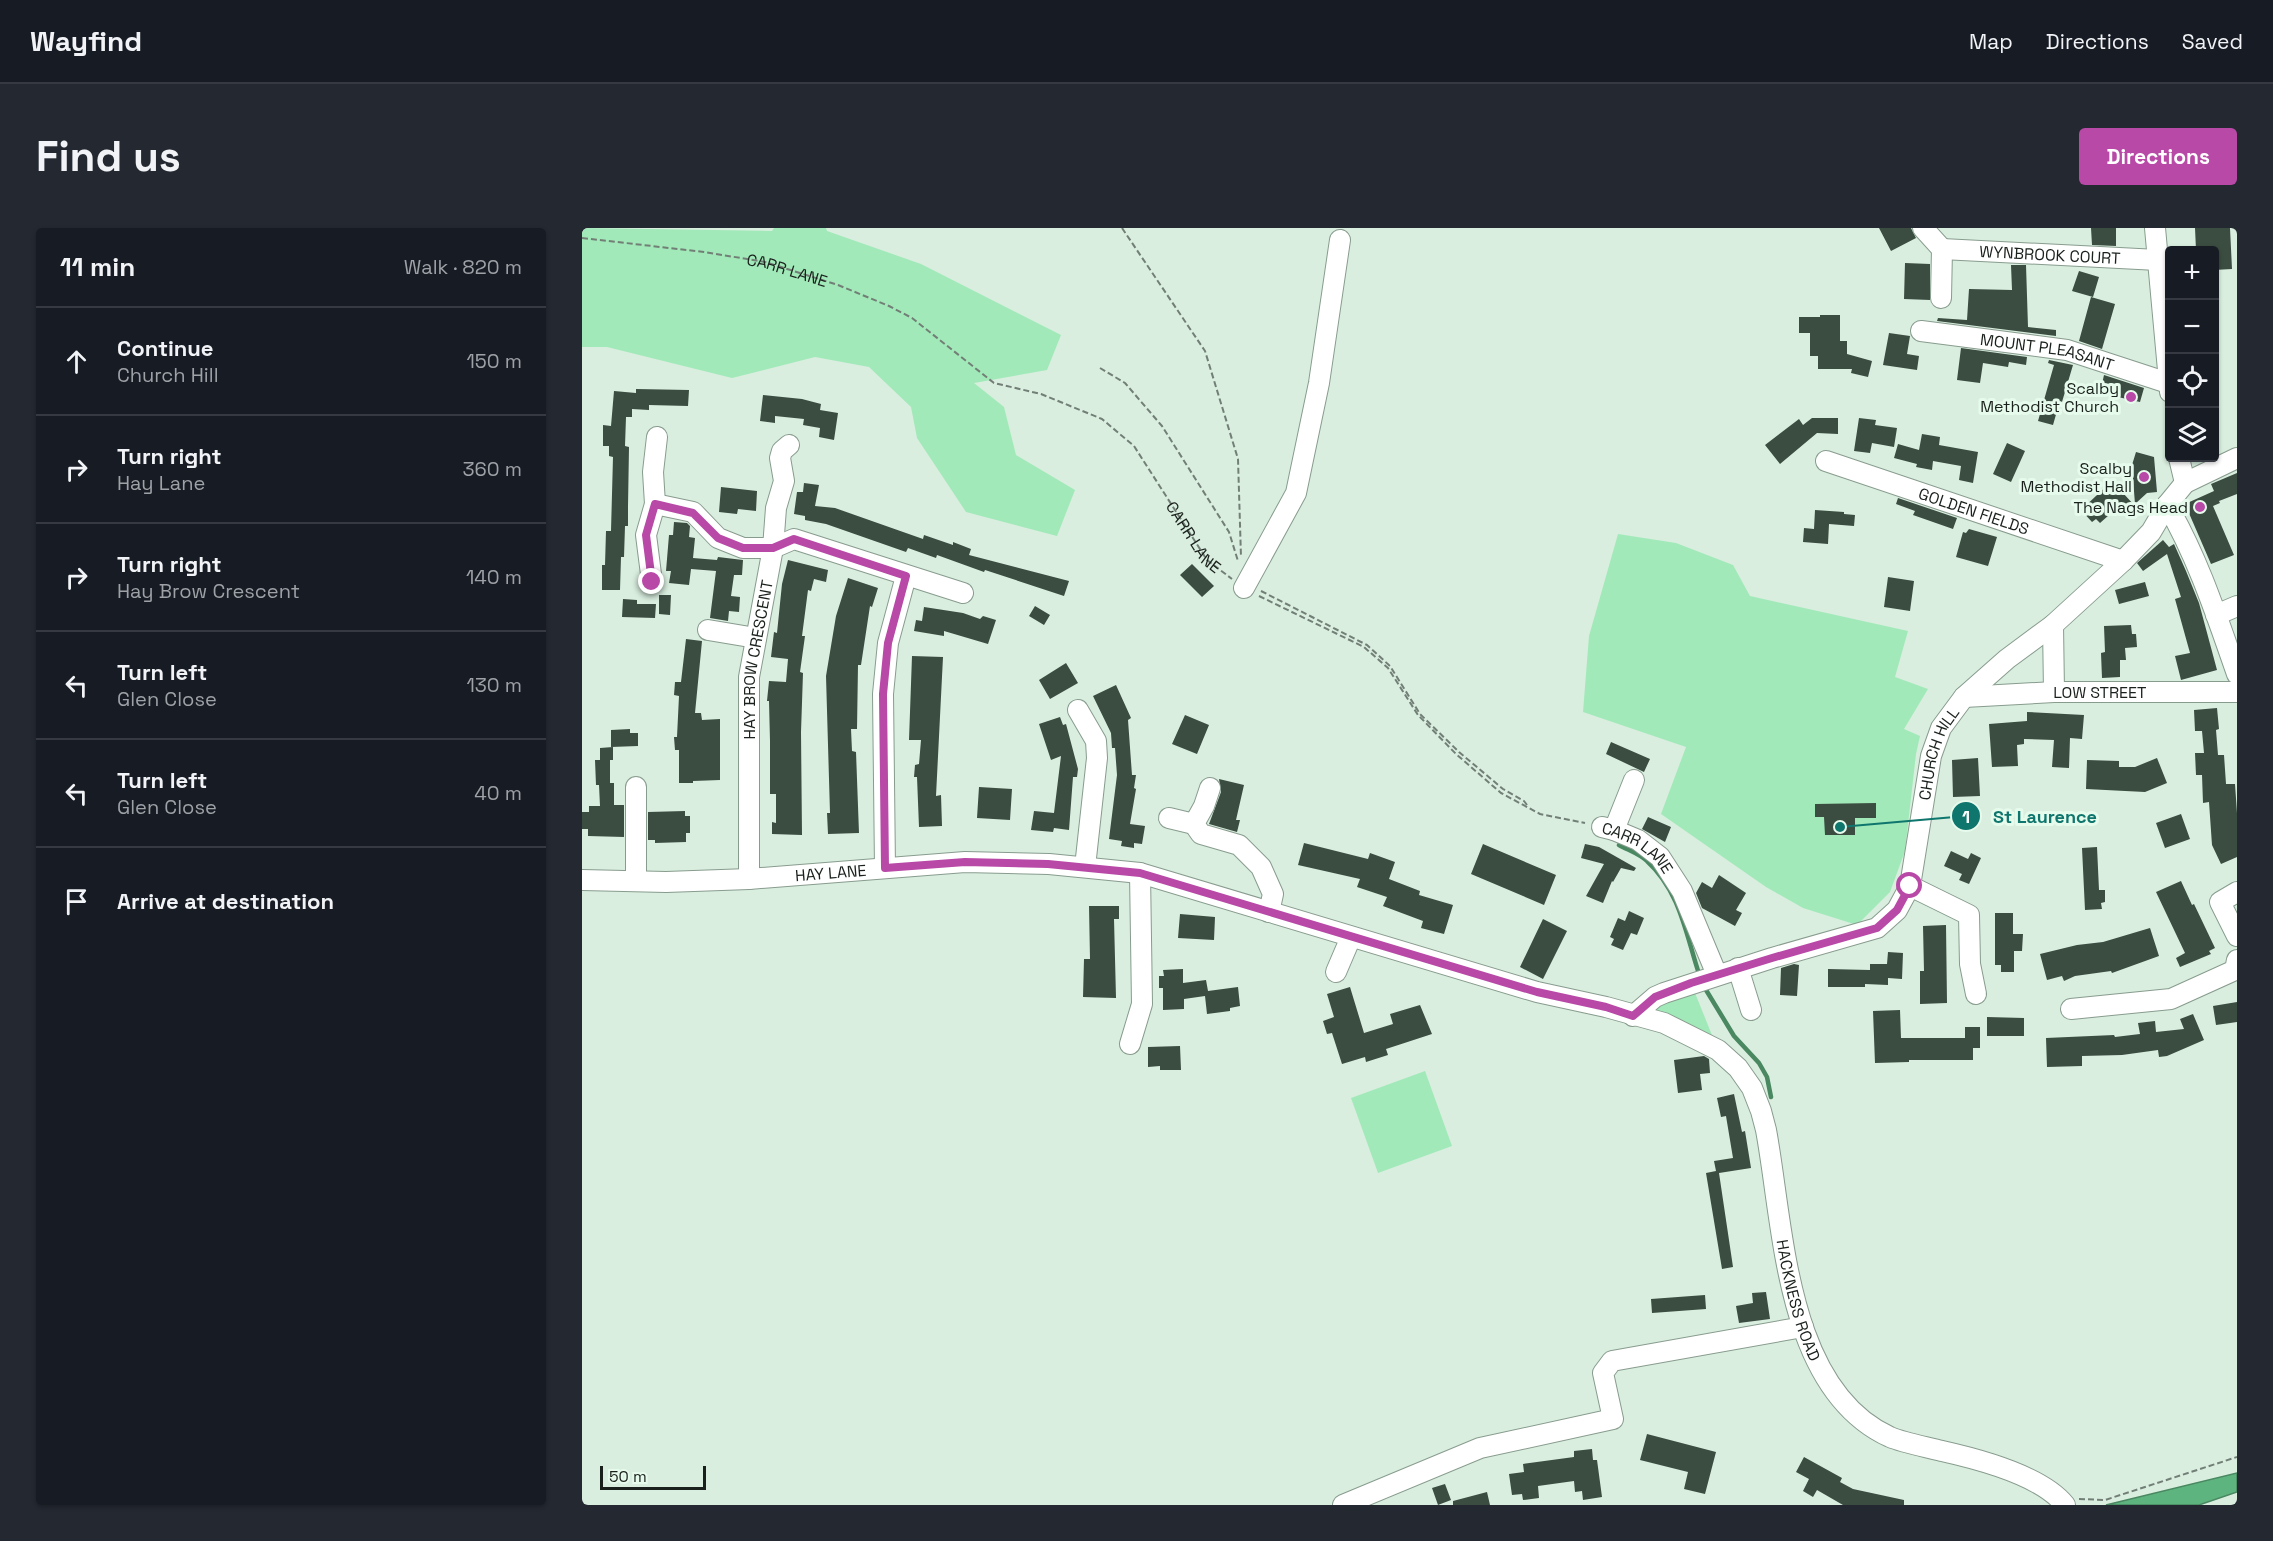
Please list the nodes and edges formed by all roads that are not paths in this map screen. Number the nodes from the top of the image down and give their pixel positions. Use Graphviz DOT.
graph roads {
  1 [pos="1923,228"];
  2 [pos="2155,228"];
  3 [pos="1340,240"];
  4 [pos="1942,249"];
  5 [pos="2158,260"];
  6 [pos="1941,298"];
  7 [pos="1921,331"];
  8 [pos="2166,354"];
  9 [pos="2165,387"];
  10 [pos="657,436"];
  11 [pos="789,445"];
  12 [pos="2237,458"];
  13 [pos="1826,461"];
  14 [pos="2181,462"];
  15 [pos="2185,483"];
  16 [pos="655,504"];
  17 [pos="2168,505"];
  18 [pos="773,548"];
  19 [pos="2123,561"];
  20 [pos="906,576"];
  21 [pos="1245,580"];
  22 [pos="652,582"];
  23 [pos="963,593"];
  24 [pos="2237,606"];
  25 [pos="2216,615"];
  26 [pos="2053,625"];
  27 [pos="708,630"];
  28 [pos="756,638"];
  29 [pos="2237,674"];
  30 [pos="2054,692"];
  31 [pos="2237,692"];
  32 [pos="1964,697"];
  33 [pos="1078,710"];
  34 [pos="1634,780"];
  35 [pos="636,787"];
  36 [pos="1210,788"];
  37 [pos="1169,818"];
  38 [pos="1194,824"];
  39 [pos="1085,867"];
  40 [pos="885,868"];
  41 [pos="1140,873"];
  42 [pos="749,879"];
  43 [pos="582,880"];
  44 [pos="636,881"];
  45 [pos="1910,886"];
  46 [pos="2237,892"];
  47 [pos="1269,912"];
  48 [pos="2237,936"];
  49 [pos="1351,937"];
  50 [pos="2237,960"];
  51 [pos="1737,968"];
  52 [pos="1336,972"];
  53 [pos="1705,979"];
  54 [pos="1976,994"];
  55 [pos="2071,1009"];
  56 [pos="1751,1010"];
  57 [pos="1633,1016"];
  58 [pos="1131,1044"];
  59 [pos="1803,1327"];
  60 [pos="2063,1502"];
  61 [pos="1343,1505"];
  1 -- 4 [label="street"];
  2 -- 5 [label="street"];
  3 -- 21 [label="street"];
  4 -- 5 [label="street, WYNBROOK COURT"];
  4 -- 6 [label="street"];
  5 -- 8 [label="street"];
  7 -- 9 [label="street, MOUNT PLEASANT"];
  10 -- 16 [label="street"];
  11 -- 18 [label="street, HAY BROW CRESCENT"];
  12 -- 15 [label="street"];
  13 -- 19 [label="street, GOLDEN FIELDS"];
  14 -- 15 [label="street"];
  15 -- 17 [label="street, CHURCH HILL"];
  16 -- 18 [label="street"];
  16 -- 22 [label="street"];
  17 -- 19 [label="street, CHURCH HILL"];
  17 -- 25 [label="street"];
  18 -- 20 [label="street"];
  18 -- 28 [label="street, HAY BROW CRESCENT"];
  19 -- 26 [label="street, CHURCH HILL"];
  20 -- 23 [label="street"];
  20 -- 40 [label="street"];
  24 -- 25 [label="street"];
  25 -- 29 [label="street"];
  26 -- 30 [label="street"];
  26 -- 32 [label="street, CHURCH HILL"];
  27 -- 28 [label="street"];
  28 -- 42 [label="street, HAY BROW CRESCENT"];
  30 -- 31 [label="street, LOW STREET"];
  30 -- 32 [label="street, LOW STREET"];
  32 -- 45 [label="street, CHURCH HILL"];
  33 -- 39 [label="street"];
  34 -- 53 [label="street, CARR LANE"];
  35 -- 44 [label="street"];
  36 -- 38 [label="street"];
  37 -- 38 [label="street"];
  38 -- 47 [label="street"];
  39 -- 40 [label="street, HAY LANE"];
  39 -- 41 [label="street, HAY LANE"];
  40 -- 42 [label="street, HAY LANE"];
  41 -- 47 [label="street, HAY LANE"];
  41 -- 58 [label="street"];
  42 -- 44 [label="street, HAY LANE"];
  43 -- 44 [label="street, HAY LANE"];
  45 -- 51 [label="street, CHURCH HILL"];
  45 -- 54 [label="street"];
  46 -- 48 [label="street"];
  47 -- 49 [label="street, HAY LANE"];
  49 -- 52 [label="street"];
  49 -- 57 [label="street, HAY LANE"];
  50 -- 55 [label="street"];
  51 -- 53 [label="street, CHURCH HILL"];
  51 -- 56 [label="street"];
  53 -- 57 [label="street, CHURCH HILL"];
  57 -- 59 [label="street, HACKNESS ROAD"];
  59 -- 60 [label="street, HACKNESS ROAD"];
  59 -- 61 [label="street"];
}
